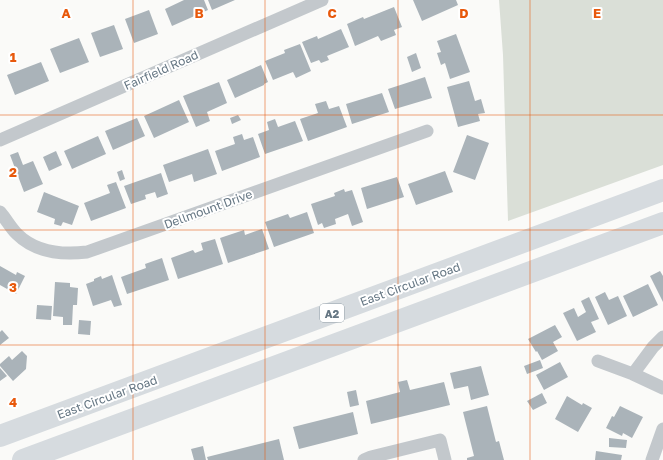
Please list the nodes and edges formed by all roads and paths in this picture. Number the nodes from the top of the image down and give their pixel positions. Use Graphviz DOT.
graph roads {
  1 [pos="322,0"];
  2 [pos="426,131"];
  3 [pos="0,140"];
  4 [pos="663,190"];
  5 [pos="0,212"];
  6 [pos="663,223"];
  7 [pos="663,337"];
  8 [pos="598,361"];
  9 [pos="633,374"];
  10 [pos="663,388"];
  11 [pos="663,429"];
  12 [pos="0,436"];
  13 [pos="23,460"];
  14 [pos="364,460"];
  15 [pos="445,460"];
  16 [pos="652,460"];
  1 -- 3 [label="street, Fairfield Road"];
  2 -- 5 [label="street, Dellmount Drive"];
  4 -- 12 [label="highway, East Circular Road / A2"];
  6 -- 13 [label="highway, A2"];
  7 -- 9 [label="street"];
  8 -- 9 [label="street"];
  9 -- 10 [label="street"];
  11 -- 16 [label="street"];
  14 -- 15 [label="street"];
}
